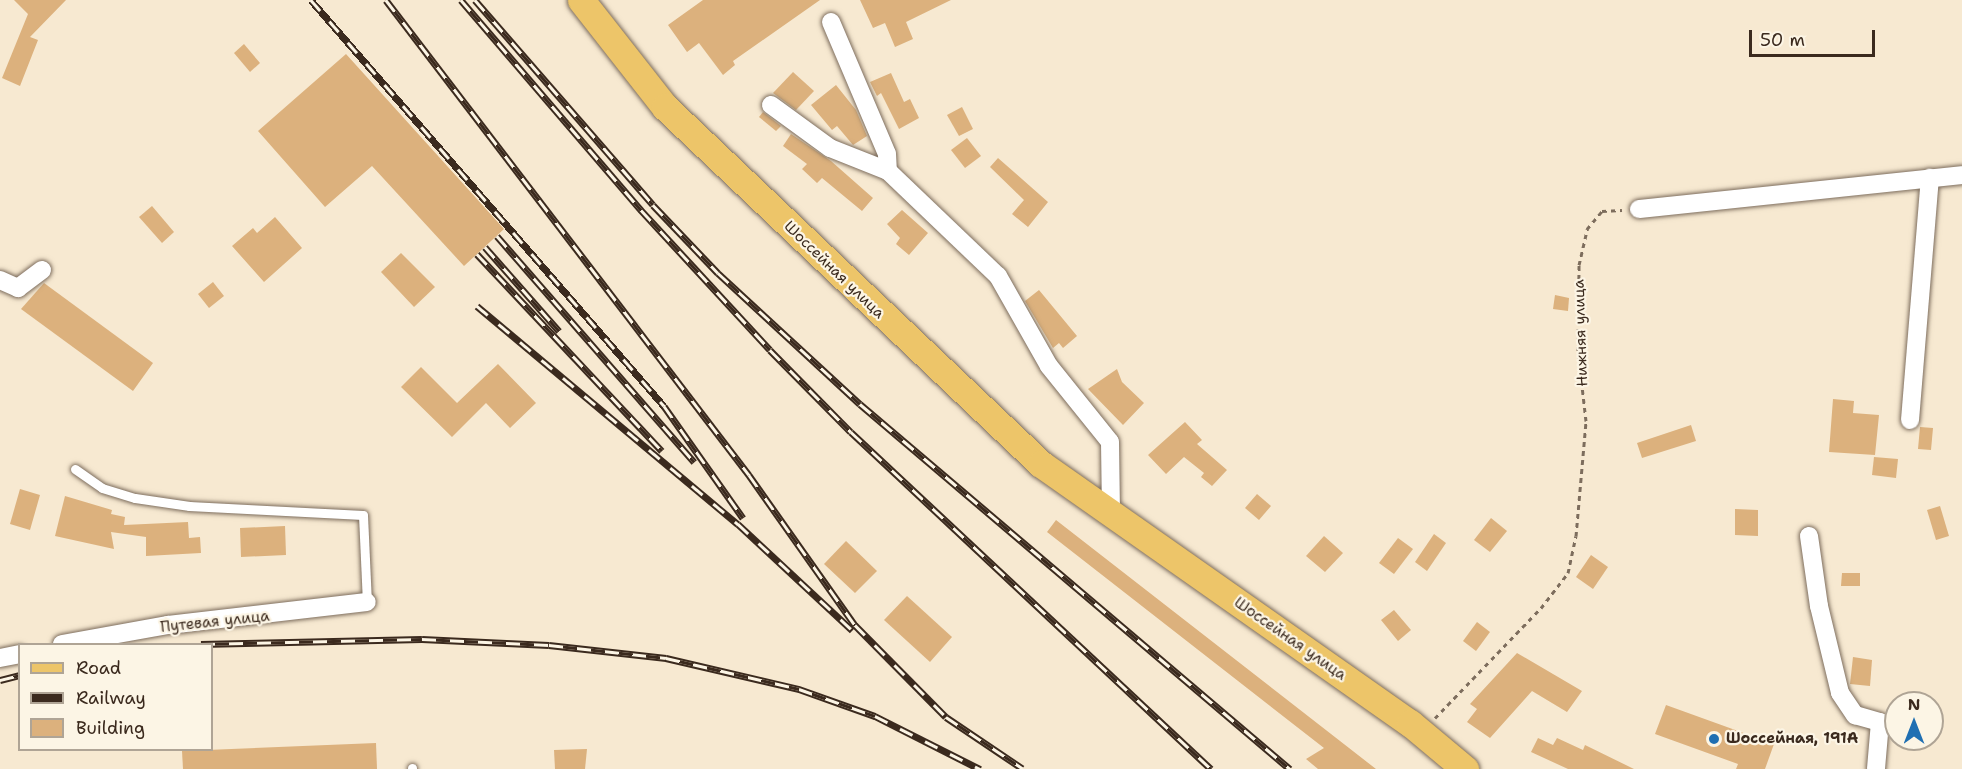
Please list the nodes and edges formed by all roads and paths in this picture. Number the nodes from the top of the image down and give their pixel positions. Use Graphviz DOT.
graph roads {
  1 [pos="581,0"];
  2 [pos="831,22"];
  3 [pos="771,105"];
  4 [pos="888,171"];
  5 [pos="1962,175"];
  6 [pos="1930,178"];
  7 [pos="1639,209"];
  8 [pos="42,270"];
  9 [pos="0,280"];
  10 [pos="1910,420"];
  11 [pos="75,469"];
  12 [pos="1111,515"];
  13 [pos="1809,536"];
  14 [pos="367,602"];
  15 [pos="73,643"];
  16 [pos="18,654"];
  17 [pos="0,658"];
  18 [pos="1422,732"];
  19 [pos="1465,769"];
  20 [pos="1876,769"];
  1 -- 12 [label="main road, Шоссейная улица"];
  2 -- 4 [label="street"];
  3 -- 4 [label="street"];
  4 -- 12 [label="street"];
  5 -- 6 [label="street"];
  6 -- 7 [label="street"];
  6 -- 10 [label="street"];
  7 -- 18 [label="path, Нижняя улица"];
  8 -- 9 [label="street"];
  11 -- 14 [label="lane"];
  12 -- 18 [label="main road, Шоссейная улица"];
  13 -- 20 [label="street"];
  14 -- 15 [label="street, Путевая улица"];
  16 -- 17 [label="street"];
  18 -- 19 [label="main road, Шоссейная улица"];
}
